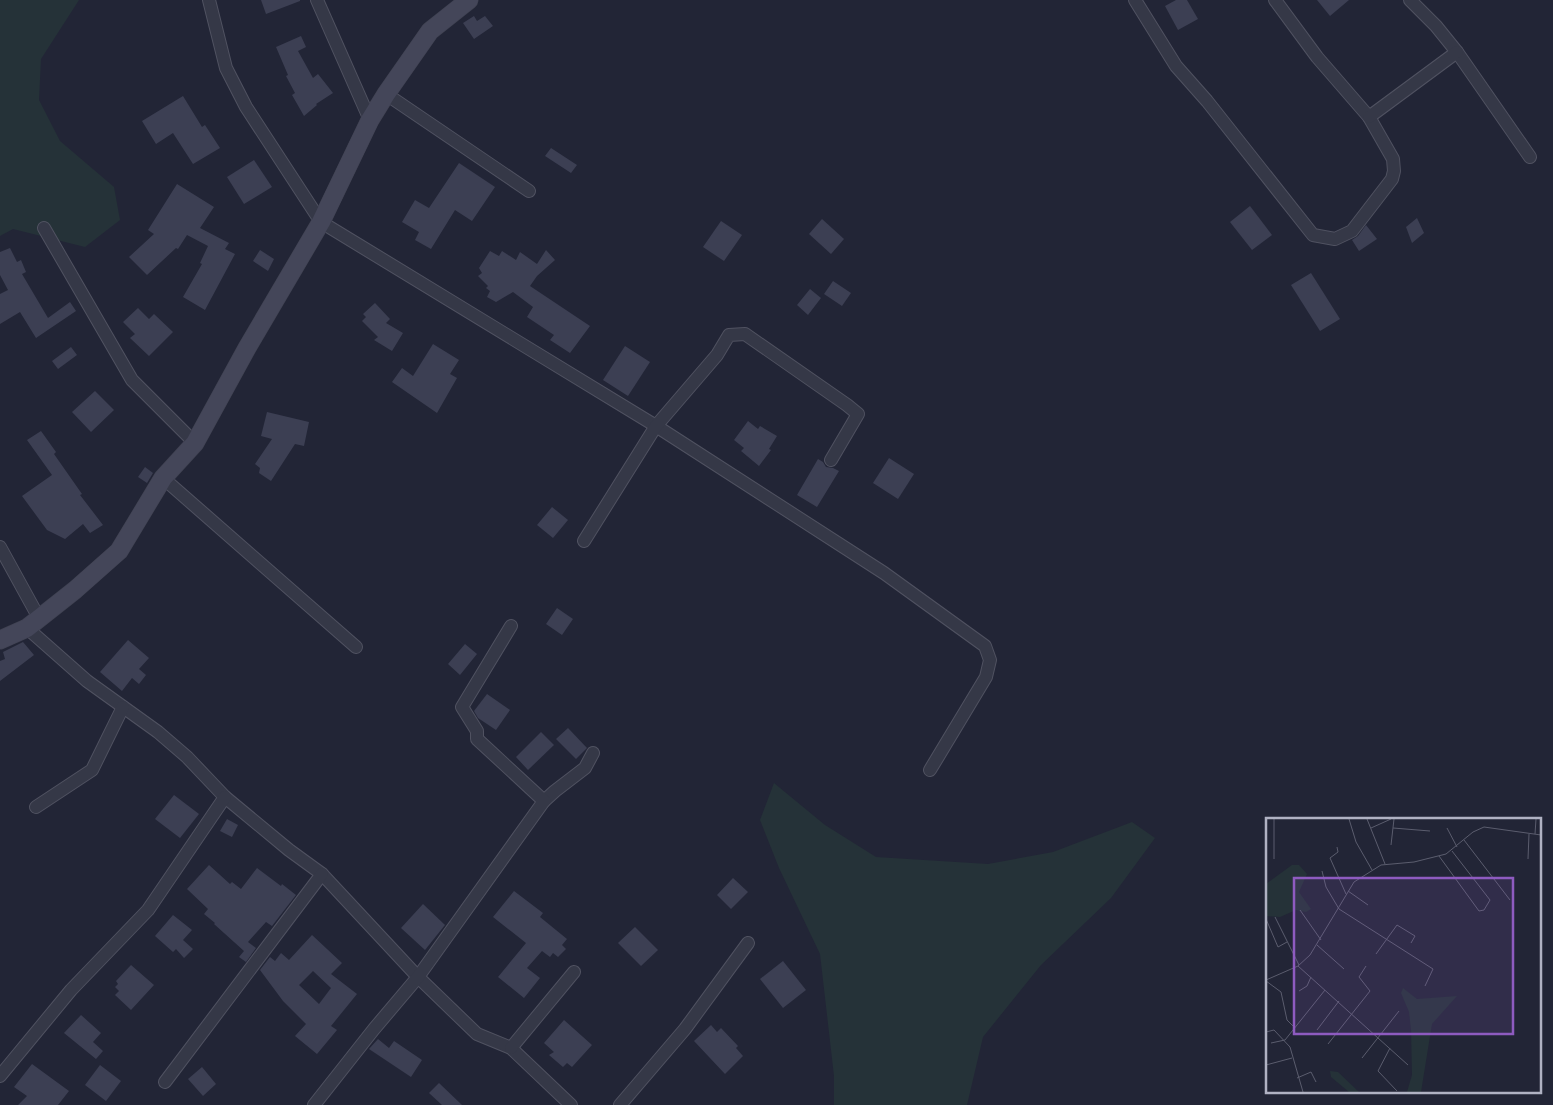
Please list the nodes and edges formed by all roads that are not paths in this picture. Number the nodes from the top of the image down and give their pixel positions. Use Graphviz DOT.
graph roads {
  1 [pos="209,0"];
  2 [pos="317,0"];
  3 [pos="469,0"];
  4 [pos="1135,0"];
  5 [pos="1275,0"];
  6 [pos="1410,0"];
  7 [pos="1457,52"];
  8 [pos="386,94"];
  9 [pos="1368,117"];
  10 [pos="370,120"];
  11 [pos="1530,157"];
  12 [pos="529,191"];
  13 [pos="320,222"];
  14 [pos="44,228"];
  15 [pos="656,426"];
  16 [pos="195,442"];
  17 [pos="831,460"];
  18 [pos="163,478"];
  19 [pos="584,541"];
  20 [pos="0,546"];
  21 [pos="33,623"];
  22 [pos="511,626"];
  23 [pos="0,640"];
  24 [pos="356,647"];
  25 [pos="123,707"];
  26 [pos="593,753"];
  27 [pos="930,770"];
  28 [pos="225,797"];
  29 [pos="544,802"];
  30 [pos="36,807"];
  31 [pos="322,874"];
  32 [pos="748,943"];
  33 [pos="574,972"];
  34 [pos="418,977"];
  35 [pos="511,1048"];
  36 [pos="3,1068"];
  37 [pos="165,1082"];
  38 [pos="314,1105"];
  39 [pos="571,1105"];
  40 [pos="620,1105"];
  1 -- 13 [label="street"];
  2 -- 10 [label="street"];
  3 -- 8 [label="street"];
  4 -- 9 [label="street"];
  5 -- 9 [label="street"];
  6 -- 7 [label="street"];
  7 -- 9 [label="street"];
  7 -- 11 [label="street"];
  8 -- 10 [label="street"];
  8 -- 12 [label="street"];
  10 -- 13 [label="street"];
  13 -- 15 [label="street"];
  13 -- 16 [label="street"];
  14 -- 16 [label="street"];
  15 -- 17 [label="street"];
  15 -- 19 [label="street"];
  15 -- 27 [label="street"];
  16 -- 18 [label="street"];
  18 -- 21 [label="street"];
  18 -- 24 [label="street"];
  20 -- 21 [label="street"];
  21 -- 23 [label="street"];
  21 -- 25 [label="street"];
  22 -- 29 [label="street"];
  25 -- 28 [label="street"];
  25 -- 30 [label="street"];
  26 -- 29 [label="street"];
  28 -- 31 [label="street"];
  28 -- 36 [label="street"];
  29 -- 34 [label="street"];
  31 -- 34 [label="street"];
  31 -- 37 [label="street"];
  32 -- 40 [label="street"];
  33 -- 35 [label="street"];
  34 -- 35 [label="street"];
  34 -- 38 [label="street"];
  35 -- 39 [label="street"];
}
